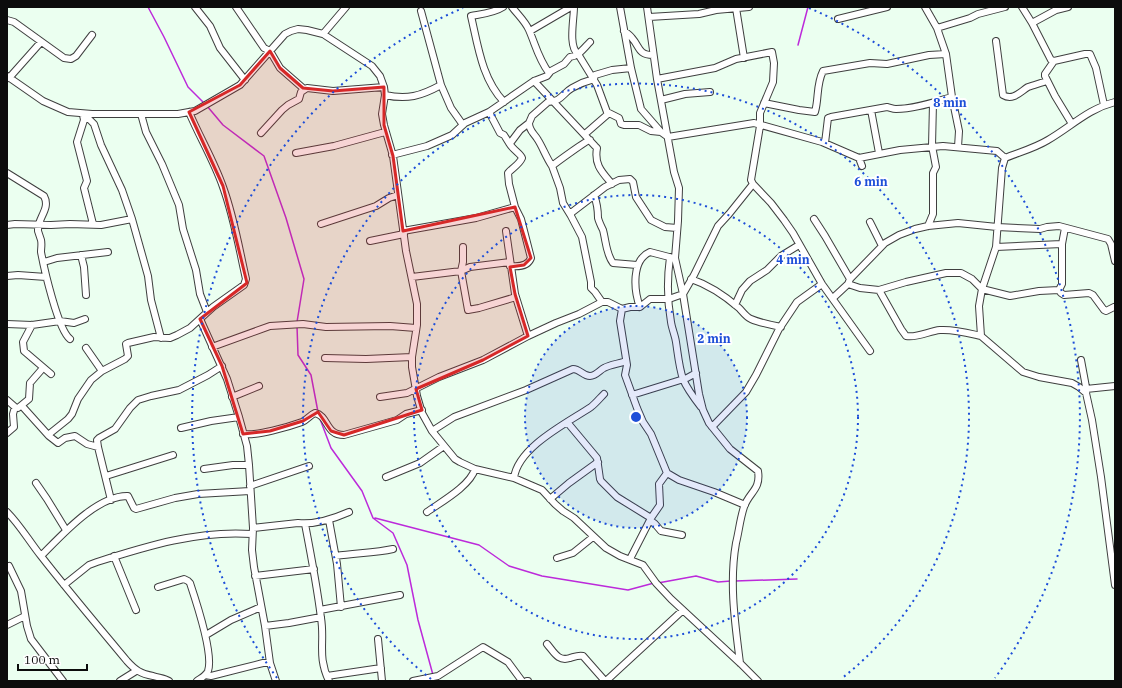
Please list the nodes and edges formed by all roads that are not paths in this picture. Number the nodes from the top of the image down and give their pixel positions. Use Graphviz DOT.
graph roads {
  1 [pos="195,7"];
  2 [pos="236,7"];
  3 [pos="346,7"];
  4 [pos="503,7"];
  5 [pos="512,7"];
  6 [pos="572,7"];
  7 [pos="620,7"];
  8 [pos="647,7"];
  9 [pos="749,7"];
  10 [pos="887,7"];
  11 [pos="925,7"];
  12 [pos="1005,7"];
  13 [pos="1022,7"];
  14 [pos="1068,7"];
  15 [pos="736,8"];
  16 [pos="421,11"];
  17 [pos="649,17"];
  18 [pos="838,19"];
  19 [pos="7,20"];
  20 [pos="1032,23"];
  21 [pos="936,28"];
  22 [pos="530,31"];
  23 [pos="624,31"];
  24 [pos="323,34"];
  25 [pos="92,35"];
  26 [pos="996,41"];
  27 [pos="41,42"];
  28 [pos="590,42"];
  29 [pos="270,52"];
  30 [pos="578,54"];
  31 [pos="946,54"];
  32 [pos="653,55"];
  33 [pos="744,58"];
  34 [pos="1054,61"];
  35 [pos="631,68"];
  36 [pos="549,73"];
  37 [pos="8,77"];
  38 [pos="594,79"];
  39 [pos="657,79"];
  40 [pos="245,80"];
  41 [pos="534,81"];
  42 [pos="1047,81"];
  43 [pos="441,85"];
  44 [pos="384,87"];
  45 [pos="304,89"];
  46 [pos="710,92"];
  47 [pos="385,95"];
  48 [pos="952,97"];
  49 [pos="661,100"];
  50 [pos="504,102"];
  51 [pos="553,102"];
  52 [pos="1115,102"];
  53 [pos="764,103"];
  54 [pos="933,103"];
  55 [pos="1104,105"];
  56 [pos="871,110"];
  57 [pos="189,112"];
  58 [pos="489,112"];
  59 [pos="141,114"];
  60 [pos="608,114"];
  61 [pos="83,115"];
  62 [pos="529,123"];
  63 [pos="1072,124"];
  64 [pos="463,126"];
  65 [pos="760,126"];
  66 [pos="385,132"];
  67 [pos="661,132"];
  68 [pos="261,134"];
  69 [pos="584,134"];
  70 [pos="668,137"];
  71 [pos="590,140"];
  72 [pos="509,143"];
  73 [pos="825,143"];
  74 [pos="932,146"];
  75 [pos="958,147"];
  76 [pos="296,153"];
  77 [pos="879,153"];
  78 [pos="392,155"];
  79 [pos="859,158"];
  80 [pos="1005,158"];
  81 [pos="552,166"];
  82 [pos="862,166"];
  83 [pos="7,173"];
  84 [pos="612,184"];
  85 [pos="753,184"];
  86 [pos="398,195"];
  87 [pos="594,195"];
  88 [pos="515,207"];
  89 [pos="571,216"];
  90 [pos="132,219"];
  91 [pos="814,219"];
  92 [pos="870,222"];
  93 [pos="93,224"];
  94 [pos="321,224"];
  95 [pos="7,225"];
  96 [pos="38,225"];
  97 [pos="928,226"];
  98 [pos="997,227"];
  99 [pos="677,228"];
  100 [pos="1065,228"];
  101 [pos="506,231"];
  102 [pos="403,233"];
  103 [pos="370,241"];
  104 [pos="1062,244"];
  105 [pos="799,245"];
  106 [pos="882,246"];
  107 [pos="463,247"];
  108 [pos="996,247"];
  109 [pos="108,252"];
  110 [pos="82,255"];
  111 [pos="672,258"];
  112 [pos="1115,261"];
  113 [pos="44,262"];
  114 [pos="510,264"];
  115 [pos="637,265"];
  116 [pos="677,269"];
  117 [pos="668,270"];
  118 [pos="461,271"];
  119 [pos="7,276"];
  120 [pos="46,277"];
  121 [pos="412,277"];
  122 [pos="691,279"];
  123 [pos="849,282"];
  124 [pos="822,284"];
  125 [pos="982,289"];
  126 [pos="879,290"];
  127 [pos="1059,290"];
  128 [pos="683,294"];
  129 [pos="86,295"];
  130 [pos="516,298"];
  131 [pos="833,298"];
  132 [pos="668,299"];
  133 [pos="602,302"];
  134 [pos="735,305"];
  135 [pos="640,306"];
  136 [pos="1114,307"];
  137 [pos="622,309"];
  138 [pos="207,312"];
  139 [pos="85,319"];
  140 [pos="200,319"];
  141 [pos="60,321"];
  142 [pos="7,324"];
  143 [pos="32,325"];
  144 [pos="781,326"];
  145 [pos="416,328"];
  146 [pos="528,336"];
  147 [pos="981,336"];
  148 [pos="161,338"];
  149 [pos="70,339"];
  150 [pos="212,347"];
  151 [pos="86,348"];
  152 [pos="870,351"];
  153 [pos="412,357"];
  154 [pos="324,358"];
  155 [pos="1081,360"];
  156 [pos="626,361"];
  157 [pos="222,366"];
  158 [pos="43,368"];
  159 [pos="102,371"];
  160 [pos="696,373"];
  161 [pos="51,374"];
  162 [pos="683,380"];
  163 [pos="259,386"];
  164 [pos="1115,386"];
  165 [pos="416,389"];
  166 [pos="1086,391"];
  167 [pos="604,394"];
  168 [pos="632,395"];
  169 [pos="232,397"];
  170 [pos="380,398"];
  171 [pos="7,400"];
  172 [pos="22,406"];
  173 [pos="15,407"];
  174 [pos="422,410"];
  175 [pos="703,410"];
  176 [pos="239,417"];
  177 [pos="567,422"];
  178 [pos="712,427"];
  179 [pos="181,428"];
  180 [pos="432,431"];
  181 [pos="7,433"];
  182 [pos="48,434"];
  183 [pos="243,434"];
  184 [pos="444,446"];
  185 [pos="98,447"];
  186 [pos="173,455"];
  187 [pos="598,462"];
  188 [pos="249,466"];
  189 [pos="309,466"];
  190 [pos="204,469"];
  191 [pos="475,469"];
  192 [pos="667,473"];
  193 [pos="106,476"];
  194 [pos="386,477"];
  195 [pos="514,478"];
  196 [pos="36,483"];
  197 [pos="250,489"];
  198 [pos="550,499"];
  199 [pos="111,500"];
  200 [pos="744,505"];
  201 [pos="349,512"];
  202 [pos="427,512"];
  203 [pos="9,515"];
  204 [pos="330,520"];
  205 [pos="651,520"];
  206 [pos="305,524"];
  207 [pos="66,530"];
  208 [pos="252,531"];
  209 [pos="682,535"];
  210 [pos="594,537"];
  211 [pos="393,549"];
  212 [pos="41,556"];
  213 [pos="114,556"];
  214 [pos="336,556"];
  215 [pos="557,558"];
  216 [pos="630,559"];
  217 [pos="8,566"];
  218 [pos="314,569"];
  219 [pos="255,576"];
  220 [pos="64,585"];
  221 [pos="1115,585"];
  222 [pos="158,587"];
  223 [pos="400,595"];
  224 [pos="261,606"];
  225 [pos="341,607"];
  226 [pos="136,610"];
  227 [pos="683,610"];
  228 [pos="320,614"];
  229 [pos="25,616"];
  230 [pos="7,625"];
  231 [pos="265,626"];
  232 [pos="206,635"];
  233 [pos="378,639"];
  234 [pos="547,644"];
  235 [pos="270,663"];
  236 [pos="740,663"];
  237 [pos="381,668"];
  238 [pos="136,671"];
  239 [pos="205,675"];
  240 [pos="328,679"];
  241 [pos="63,681"];
  242 [pos="120,681"];
  243 [pos="169,681"];
  244 [pos="197,681"];
  245 [pos="276,681"];
  246 [pos="382,681"];
  247 [pos="413,681"];
  248 [pos="522,681"];
  249 [pos="605,681"];
  250 [pos="758,681"];
  1 -- 40 [label="street"];
  2 -- 29 [label="street"];
  3 -- 24 [label="street"];
  4 -- 50 [label="street"];
  5 -- 22 [label="street"];
  6 -- 22 [label="street"];
  6 -- 30 [label="street"];
  7 -- 23 [label="street"];
  8 -- 17 [label="street"];
  9 -- 15 [label="street"];
  10 -- 18 [label="street"];
  11 -- 21 [label="street"];
  12 -- 21 [label="street"];
  13 -- 20 [label="street"];
  14 -- 20 [label="street"];
  15 -- 17 [label="street"];
  15 -- 33 [label="street"];
  16 -- 43 [label="street"];
  17 -- 32 [label="street"];
  19 -- 27 [label="street"];
  20 -- 34 [label="street"];
  21 -- 31 [label="street"];
  22 -- 36 [label="street"];
  23 -- 32 [label="street"];
  23 -- 35 [label="street"];
  24 -- 29 [label="street"];
  24 -- 44 [label="street"];
  25 -- 27 [label="street"];
  26 -- 42 [label="street"];
  27 -- 37 [label="street"];
  28 -- 30 [label="street"];
  29 -- 40 [label="street"];
  29 -- 45 [label="street"];
  30 -- 36 [label="street"];
  30 -- 38 [label="street"];
  31 -- 48 [label="street"];
  31 -- 53 [label="street"];
  32 -- 39 [label="street"];
  33 -- 39 [label="street"];
  33 -- 53 [label="street"];
  34 -- 42 [label="street"];
  34 -- 55 [label="street"];
  35 -- 38 [label="street"];
  35 -- 67 [label="street"];
  36 -- 41 [label="street"];
  37 -- 61 [label="street"];
  38 -- 51 [label="street"];
  38 -- 60 [label="street"];
  39 -- 49 [label="street"];
  40 -- 57 [label="street"];
  41 -- 50 [label="street"];
  41 -- 51 [label="street"];
  42 -- 63 [label="street"];
  43 -- 47 [label="street"];
  43 -- 64 [label="street"];
  44 -- 45 [label="street"];
  44 -- 47 [label="street"];
  45 -- 68 [label="street"];
  46 -- 49 [label="street"];
  47 -- 66 [label="street"];
  48 -- 54 [label="street"];
  48 -- 75 [label="street"];
  49 -- 70 [label="street"];
  50 -- 58 [label="street"];
  51 -- 62 [label="street"];
  51 -- 69 [label="street"];
  52 -- 55 [label="street"];
  53 -- 65 [label="street"];
  54 -- 56 [label="street"];
  54 -- 74 [label="street"];
  55 -- 63 [label="street"];
  56 -- 73 [label="street"];
  56 -- 77 [label="street"];
  57 -- 59 [label="street"];
  57 -- 138 [label="street"];
  58 -- 64 [label="street"];
  58 -- 72 [label="street"];
  59 -- 61 [label="street"];
  59 -- 138 [label="street"];
  60 -- 67 [label="street"];
  60 -- 69 [label="street"];
  61 -- 90 [label="street"];
  61 -- 93 [label="street"];
  62 -- 72 [label="street"];
  62 -- 81 [label="street"];
  63 -- 80 [label="street"];
  64 -- 78 [label="street"];
  65 -- 70 [label="street"];
  65 -- 73 [label="street"];
  65 -- 85 [label="street"];
  66 -- 76 [label="street"];
  66 -- 78 [label="street"];
  67 -- 70 [label="street"];
  69 -- 71 [label="street"];
  70 -- 99 [label="street"];
  71 -- 81 [label="street"];
  71 -- 84 [label="street"];
  72 -- 88 [label="street"];
  73 -- 79 [label="street"];
  74 -- 75 [label="street"];
  74 -- 77 [label="street"];
  74 -- 97 [label="street"];
  75 -- 80 [label="street"];
  77 -- 79 [label="street"];
  78 -- 86 [label="street"];
  79 -- 82 [label="street"];
  80 -- 98 [label="street"];
  81 -- 89 [label="street"];
  83 -- 96 [label="street"];
  84 -- 87 [label="street"];
  84 -- 99 [label="street"];
  85 -- 105 [label="street"];
  85 -- 122 [label="street"];
  86 -- 94 [label="street"];
  86 -- 102 [label="street"];
  87 -- 89 [label="street"];
  87 -- 115 [label="street"];
  88 -- 102 [label="street"];
  88 -- 114 [label="street"];
  89 -- 133 [label="street"];
  90 -- 93 [label="street"];
  90 -- 148 [label="street"];
  91 -- 123 [label="street"];
  92 -- 106 [label="street"];
  93 -- 96 [label="street"];
  95 -- 96 [label="street"];
  96 -- 113 [label="street"];
  97 -- 98 [label="street"];
  97 -- 106 [label="street"];
  98 -- 100 [label="street"];
  98 -- 108 [label="street"];
  99 -- 111 [label="street"];
  100 -- 104 [label="street"];
  100 -- 112 [label="street"];
  101 -- 114 [label="street"];
  102 -- 103 [label="street"];
  102 -- 121 [label="street"];
  104 -- 108 [label="street"];
  104 -- 127 [label="street"];
  105 -- 124 [label="street"];
  105 -- 134 [label="street"];
  106 -- 123 [label="street"];
  107 -- 118 [label="street"];
  108 -- 125 [label="street"];
  109 -- 110 [label="street"];
  110 -- 113 [label="street"];
  110 -- 129 [label="street"];
  111 -- 115 [label="street"];
  111 -- 116 [label="street"];
  111 -- 117 [label="street"];
  113 -- 120 [label="street"];
  114 -- 118 [label="street"];
  114 -- 130 [label="street"];
  115 -- 135 [label="street"];
  116 -- 117 [label="street"];
  116 -- 128 [label="street"];
  117 -- 132 [label="street"];
  118 -- 121 [label="street"];
  118 -- 130 [label="street"];
  119 -- 120 [label="street"];
  120 -- 141 [label="street"];
  121 -- 145 [label="street"];
  122 -- 128 [label="street"];
  122 -- 134 [label="street"];
  123 -- 126 [label="street"];
  123 -- 131 [label="street"];
  124 -- 131 [label="street"];
  124 -- 144 [label="street"];
  125 -- 126 [label="street"];
  125 -- 127 [label="street"];
  125 -- 147 [label="street"];
  126 -- 147 [label="street"];
  127 -- 136 [label="street"];
  128 -- 132 [label="street"];
  128 -- 160 [label="street"];
  130 -- 146 [label="street"];
  131 -- 152 [label="street"];
  132 -- 135 [label="street"];
  132 -- 162 [label="street"];
  133 -- 137 [label="street"];
  133 -- 146 [label="street"];
  134 -- 144 [label="street"];
  135 -- 137 [label="street"];
  137 -- 156 [label="street"];
  138 -- 140 [label="street"];
  139 -- 141 [label="street"];
  140 -- 148 [label="street"];
  140 -- 150 [label="street"];
  141 -- 143 [label="street"];
  141 -- 149 [label="street"];
  142 -- 143 [label="street"];
  143 -- 158 [label="street"];
  144 -- 178 [label="street"];
  145 -- 150 [label="street"];
  145 -- 153 [label="street"];
  146 -- 165 [label="street"];
  147 -- 166 [label="street"];
  148 -- 159 [label="street"];
  150 -- 157 [label="street"];
  151 -- 159 [label="street"];
  153 -- 154 [label="street"];
  153 -- 165 [label="street"];
  155 -- 166 [label="street"];
  156 -- 168 [label="street"];
  156 -- 180 [label="street"];
  157 -- 169 [label="street"];
  157 -- 185 [label="street"];
  158 -- 161 [label="street"];
  158 -- 172 [label="street"];
  159 -- 182 [label="street"];
  160 -- 162 [label="street"];
  160 -- 175 [label="street"];
  162 -- 168 [label="street"];
  162 -- 175 [label="street"];
  163 -- 169 [label="street"];
  164 -- 166 [label="street"];
  165 -- 170 [label="street"];
  165 -- 174 [label="street"];
  166 -- 221 [label="street"];
  167 -- 177 [label="street"];
  168 -- 192 [label="street"];
  169 -- 176 [label="street"];
  171 -- 173 [label="street"];
  172 -- 173 [label="street"];
  172 -- 182 [label="street"];
  173 -- 181 [label="street"];
  174 -- 180 [label="street"];
  174 -- 183 [label="street"];
  175 -- 178 [label="street"];
  176 -- 179 [label="street"];
  176 -- 183 [label="street"];
  177 -- 187 [label="street"];
  177 -- 195 [label="street"];
  178 -- 200 [label="street"];
  180 -- 184 [label="street"];
  182 -- 185 [label="street"];
  183 -- 188 [label="street"];
  184 -- 191 [label="street"];
  184 -- 194 [label="street"];
  185 -- 193 [label="street"];
  186 -- 193 [label="street"];
  187 -- 198 [label="street"];
  187 -- 205 [label="street"];
  188 -- 190 [label="street"];
  188 -- 197 [label="street"];
  189 -- 197 [label="street"];
  191 -- 195 [label="street"];
  191 -- 202 [label="street"];
  192 -- 200 [label="street"];
  192 -- 205 [label="street"];
  193 -- 199 [label="street"];
  195 -- 198 [label="street"];
  196 -- 207 [label="street"];
  197 -- 199 [label="street"];
  197 -- 208 [label="street"];
  198 -- 210 [label="street"];
  199 -- 207 [label="street"];
  200 -- 236 [label="street"];
  201 -- 204 [label="street"];
  203 -- 212 [label="street"];
  204 -- 206 [label="street"];
  204 -- 214 [label="street"];
  205 -- 209 [label="street"];
  205 -- 216 [label="street"];
  206 -- 208 [label="street"];
  206 -- 218 [label="street"];
  207 -- 212 [label="street"];
  208 -- 213 [label="street"];
  208 -- 219 [label="street"];
  210 -- 215 [label="street"];
  210 -- 216 [label="street"];
  211 -- 214 [label="street"];
  212 -- 220 [label="street"];
  213 -- 220 [label="street"];
  213 -- 226 [label="street"];
  214 -- 225 [label="street"];
  216 -- 227 [label="street"];
  217 -- 229 [label="street"];
  218 -- 219 [label="street"];
  218 -- 228 [label="street"];
  219 -- 224 [label="street"];
  220 -- 238 [label="street"];
  222 -- 232 [label="street"];
  223 -- 225 [label="street"];
  224 -- 231 [label="street"];
  224 -- 232 [label="street"];
  225 -- 228 [label="street"];
  227 -- 236 [label="street"];
  227 -- 249 [label="street"];
  228 -- 231 [label="street"];
  228 -- 240 [label="street"];
  229 -- 230 [label="street"];
  229 -- 241 [label="street"];
  231 -- 235 [label="street"];
  232 -- 239 [label="street"];
  233 -- 237 [label="street"];
  234 -- 249 [label="street"];
  235 -- 239 [label="street"];
  235 -- 245 [label="street"];
  236 -- 250 [label="street"];
  237 -- 240 [label="street"];
  237 -- 246 [label="street"];
  238 -- 242 [label="street"];
  238 -- 243 [label="street"];
  239 -- 244 [label="street"];
  247 -- 248 [label="street"];
}
